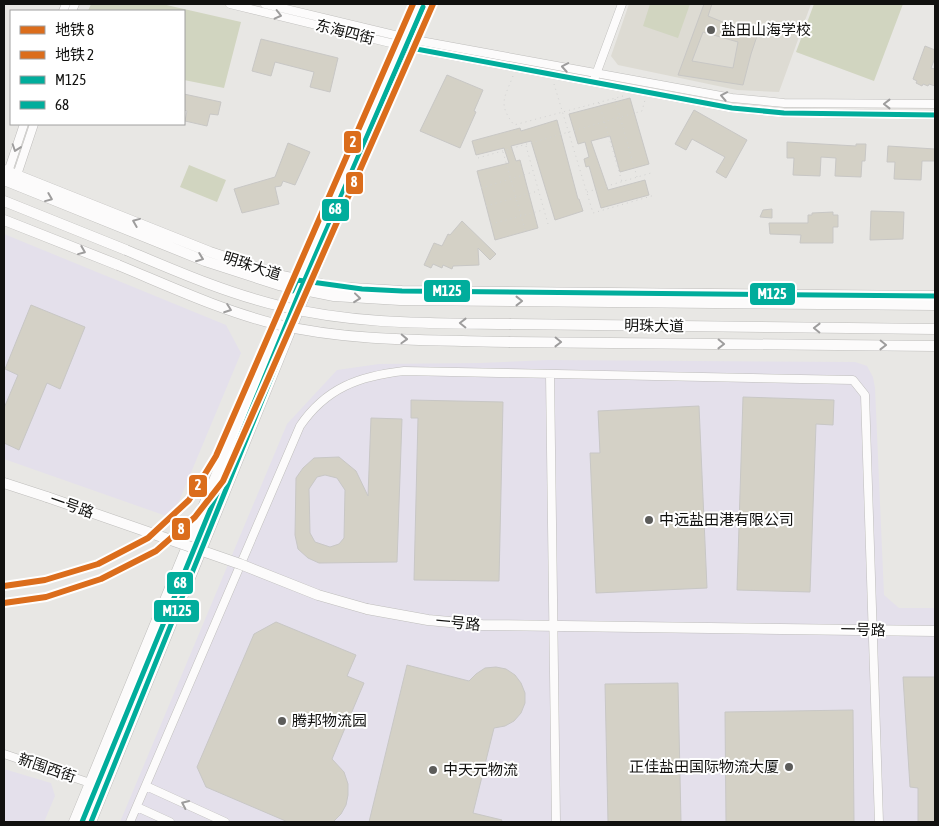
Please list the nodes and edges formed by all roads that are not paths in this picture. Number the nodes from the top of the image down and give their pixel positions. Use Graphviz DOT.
graph roads {
  1 [pos="230,4"];
  2 [pos="265,4"];
  3 [pos="416,4"];
  4 [pos="430,4"];
  5 [pos="622,4"];
  6 [pos="250,6"];
  7 [pos="400,41"];
  8 [pos="413,44"];
  9 [pos="597,72"];
  10 [pos="594,81"];
  11 [pos="935,104"];
  12 [pos="935,115"];
  13 [pos="24,125"];
  14 [pos="33,125"];
  15 [pos="8,174"];
  16 [pos="4,202"];
  17 [pos="4,220"];
  18 [pos="295,284"];
  19 [pos="308,287"];
  20 [pos="935,296"];
  21 [pos="935,305"];
  22 [pos="935,329"];
  23 [pos="935,346"];
  24 [pos="550,374"];
  25 [pos="4,483"];
  26 [pos="240,564"];
  27 [pos="553,626"];
  28 [pos="874,630"];
  29 [pos="935,631"];
  30 [pos="4,754"];
  31 [pos="90,782"];
  32 [pos="146,786"];
  33 [pos="137,807"];
  34 [pos="74,822"];
  35 [pos="91,822"];
  36 [pos="130,822"];
  37 [pos="170,822"];
  38 [pos="225,822"];
  39 [pos="556,822"];
  40 [pos="879,822"];
  1 -- 6 [label="street, 东海四街"];
  2 -- 7 [label="street, 东海四街"];
  3 -- 7 [label="street"];
  4 -- 8 [label="street"];
  5 -- 9 [label="street"];
  6 -- 7 [label="street, 东海四街, one-way"];
  7 -- 8 [label="street, 东海四街"];
  7 -- 18 [label="street"];
  9 -- 8 [label="street, 东海四街, one-way"];
  8 -- 10 [label="street, 东海四街"];
  8 -- 19 [label="street"];
  9 -- 10 [label="street"];
  11 -- 9 [label="street, 东海四街, one-way"];
  10 -- 12 [label="street, 东海四街"];
  13 -- 15 [label="street, one-way"];
  14 -- 15 [label="street"];
  15 -- 18 [label="street, 明珠大道"];
  22 -- 16 [label="street, 明珠大道, one-way, bridge"];
  17 -- 23 [label="street, 明珠大道, one-way, bridge"];
  18 -- 19 [label="street, 明珠大道"];
  18 -- 31 [label="street"];
  19 -- 20 [label="street, 明珠大道"];
  19 -- 21 [label="street, 明珠大道, one-way"];
  19 -- 35 [label="street"];
  24 -- 26 [label="street"];
  24 -- 27 [label="street"];
  24 -- 28 [label="street"];
  25 -- 26 [label="street, 一号路, bridge"];
  26 -- 27 [label="street, 一号路, bridge"];
  26 -- 32 [label="street"];
  27 -- 28 [label="street, 一号路"];
  27 -- 39 [label="street"];
  28 -- 29 [label="street, 一号路"];
  28 -- 40 [label="street"];
  30 -- 31 [label="street, 新围西街"];
  31 -- 34 [label="street"];
  32 -- 33 [label="street"];
  38 -- 32 [label="street, one-way"];
  33 -- 36 [label="street"];
  33 -- 37 [label="street"];
}
